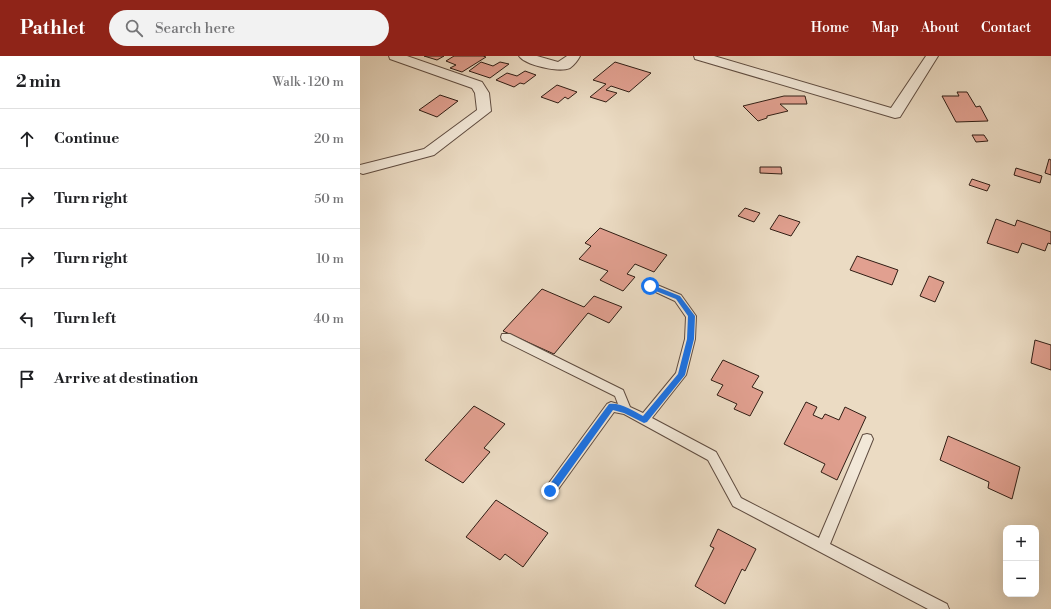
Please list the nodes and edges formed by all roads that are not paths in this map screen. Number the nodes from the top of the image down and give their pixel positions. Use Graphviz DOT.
graph roads {
  1 [pos="394,56"];
  2 [pos="525,56"];
  3 [pos="574,56"];
  4 [pos="700,56"];
  5 [pos="932,56"];
  6 [pos="363,169"];
  7 [pos="650,286"];
  8 [pos="506,337"];
  9 [pos="626,410"];
  10 [pos="644,420"];
  11 [pos="867,439"];
  12 [pos="550,491"];
  13 [pos="822,547"];
  14 [pos="942,609"];
  1 -- 6 [label="street"];
  2 -- 3 [label="street"];
  4 -- 5 [label="street"];
  7 -- 10 [label="lane"];
  8 -- 9 [label="lane"];
  9 -- 10 [label="lane"];
  9 -- 12 [label="lane"];
  10 -- 13 [label="lane"];
  11 -- 13 [label="lane"];
  13 -- 14 [label="lane"];
}
